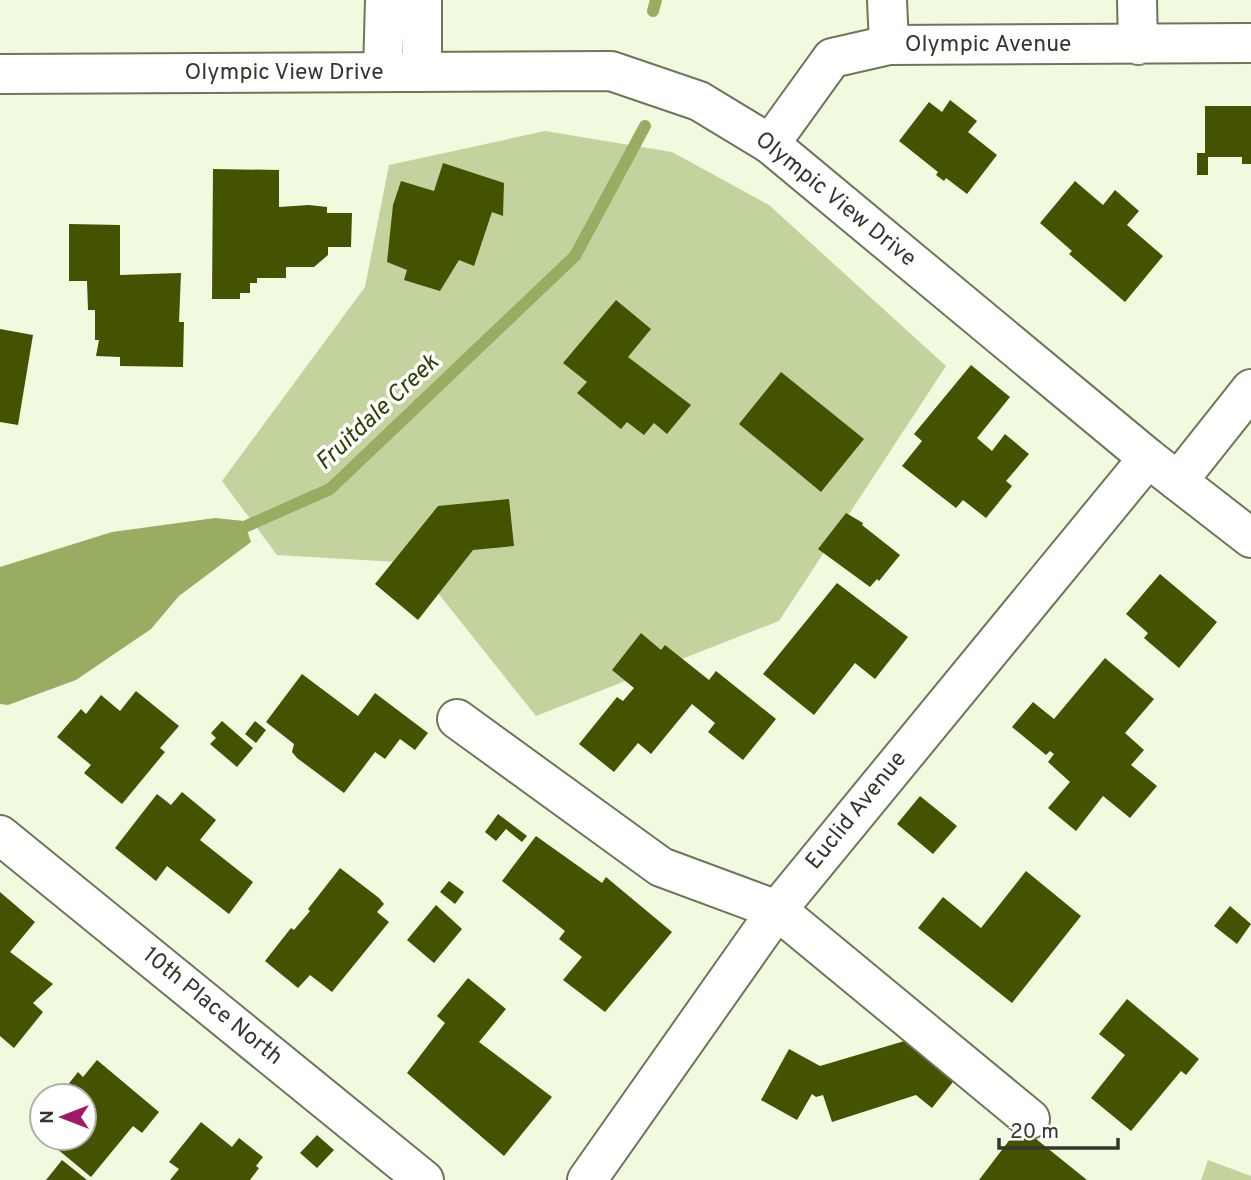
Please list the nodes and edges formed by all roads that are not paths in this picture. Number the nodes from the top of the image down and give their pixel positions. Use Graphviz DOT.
graph roads {
  1 [pos="385,0"];
  2 [pos="422,0"];
  3 [pos="887,0"];
  4 [pos="1137,0"];
  5 [pos="1251,43"];
  6 [pos="889,45"];
  7 [pos="1138,45"];
  8 [pos="383,72"];
  9 [pos="422,72"];
  10 [pos="0,74"];
  11 [pos="770,144"];
  12 [pos="1251,389"];
  13 [pos="1148,458"];
  14 [pos="1178,481"];
  15 [pos="1251,538"];
  16 [pos="457,719"];
  17 [pos="0,835"];
  18 [pos="777,909"];
  19 [pos="1030,1119"];
  20 [pos="424,1180"];
  21 [pos="587,1180"];
  1 -- 8 [label="street"];
  2 -- 9 [label="street"];
  3 -- 6 [label="street"];
  4 -- 7 [label="street"];
  5 -- 7 [label="street, Olympic Avenue"];
  6 -- 7 [label="street, Olympic Avenue"];
  6 -- 11 [label="street, Olympic Avenue"];
  8 -- 9 [label="street, Olympic View Drive"];
  8 -- 10 [label="street, Olympic View Drive"];
  9 -- 11 [label="street, Olympic View Drive"];
  11 -- 13 [label="street, Olympic View Drive"];
  12 -- 14 [label="street"];
  13 -- 14 [label="street, Olympic View Drive"];
  13 -- 18 [label="street, Euclid Avenue"];
  14 -- 15 [label="street, Olympic View Drive"];
  16 -- 18 [label="street"];
  17 -- 20 [label="street, 10th Place North"];
  18 -- 19 [label="street"];
  18 -- 21 [label="street, Euclid Avenue"];
}
